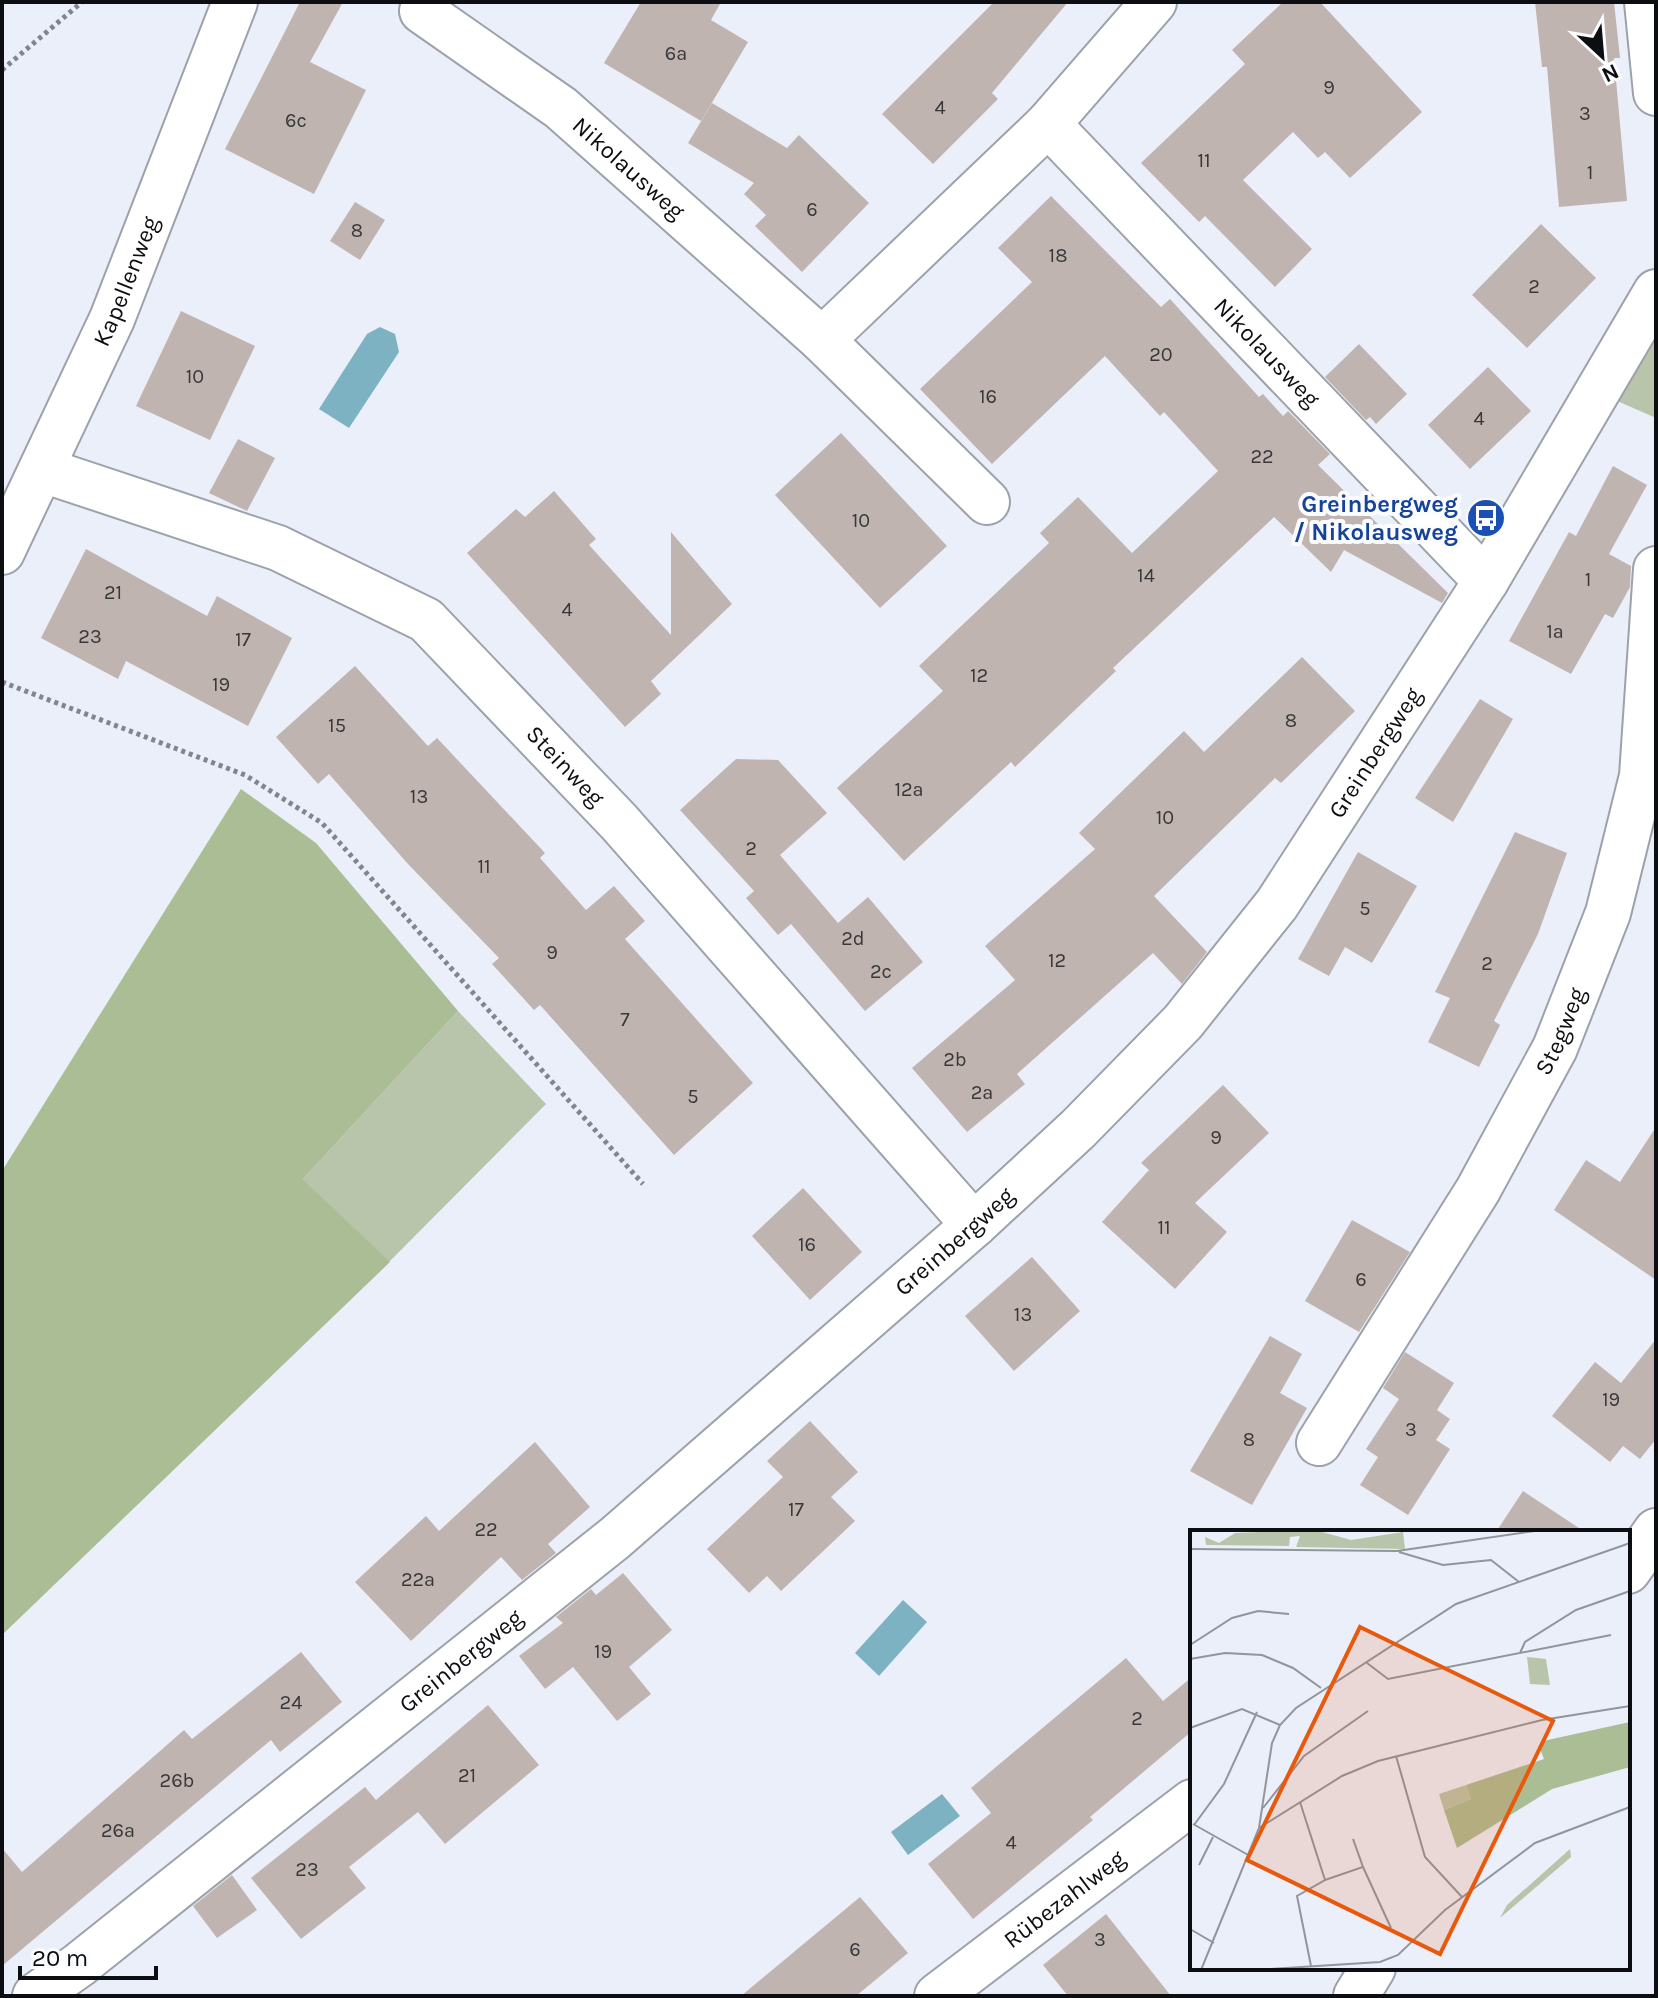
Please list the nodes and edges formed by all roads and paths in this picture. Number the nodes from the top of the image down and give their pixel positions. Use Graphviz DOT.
graph roads {
  1 [pos="82,2"];
  2 [pos="235,2"];
  3 [pos="1154,2"];
  4 [pos="422,11"];
  5 [pos="1650,22"];
  6 [pos="2,70"];
  7 [pos="1656,93"];
  8 [pos="1048,124"];
  9 [pos="1656,292"];
  10 [pos="822,340"];
  11 [pos="43,470"];
  12 [pos="987,502"];
  13 [pos="2,552"];
  14 [pos="1656,569"];
  15 [pos="1486,581"];
  16 [pos="2,682"];
  17 [pos="643,1184"];
  18 [pos="974,1225"];
  19 [pos="1319,1443"];
  20 [pos="1656,1531"];
  21 [pos="1630,1568"];
  22 [pos="1190,1804"];
  23 [pos="1372,1970"];
  24 [pos="35,1996"];
  25 [pos="937,1996"];
  26 [pos="1356,1996"];
  1 -- 6 [label="path"];
  2 -- 11 [label="street, Kapellenweg"];
  3 -- 8 [label="street"];
  4 -- 10 [label="street, Nikolausweg"];
  5 -- 7 [label="street"];
  8 -- 10 [label="street"];
  8 -- 15 [label="street, Nikolausweg"];
  9 -- 15 [label="street, Greinbergweg"];
  10 -- 12 [label="street, Nikolausweg"];
  11 -- 13 [label="street, Kapellenweg"];
  11 -- 18 [label="street, Steinweg"];
  14 -- 19 [label="street, Stegweg"];
  15 -- 18 [label="street, Greinbergweg"];
  16 -- 17 [label="path"];
  18 -- 24 [label="street, Greinbergweg"];
  20 -- 21 [label="street"];
  22 -- 25 [label="street, Rübezahlweg"];
  23 -- 26 [label="street"];
}
